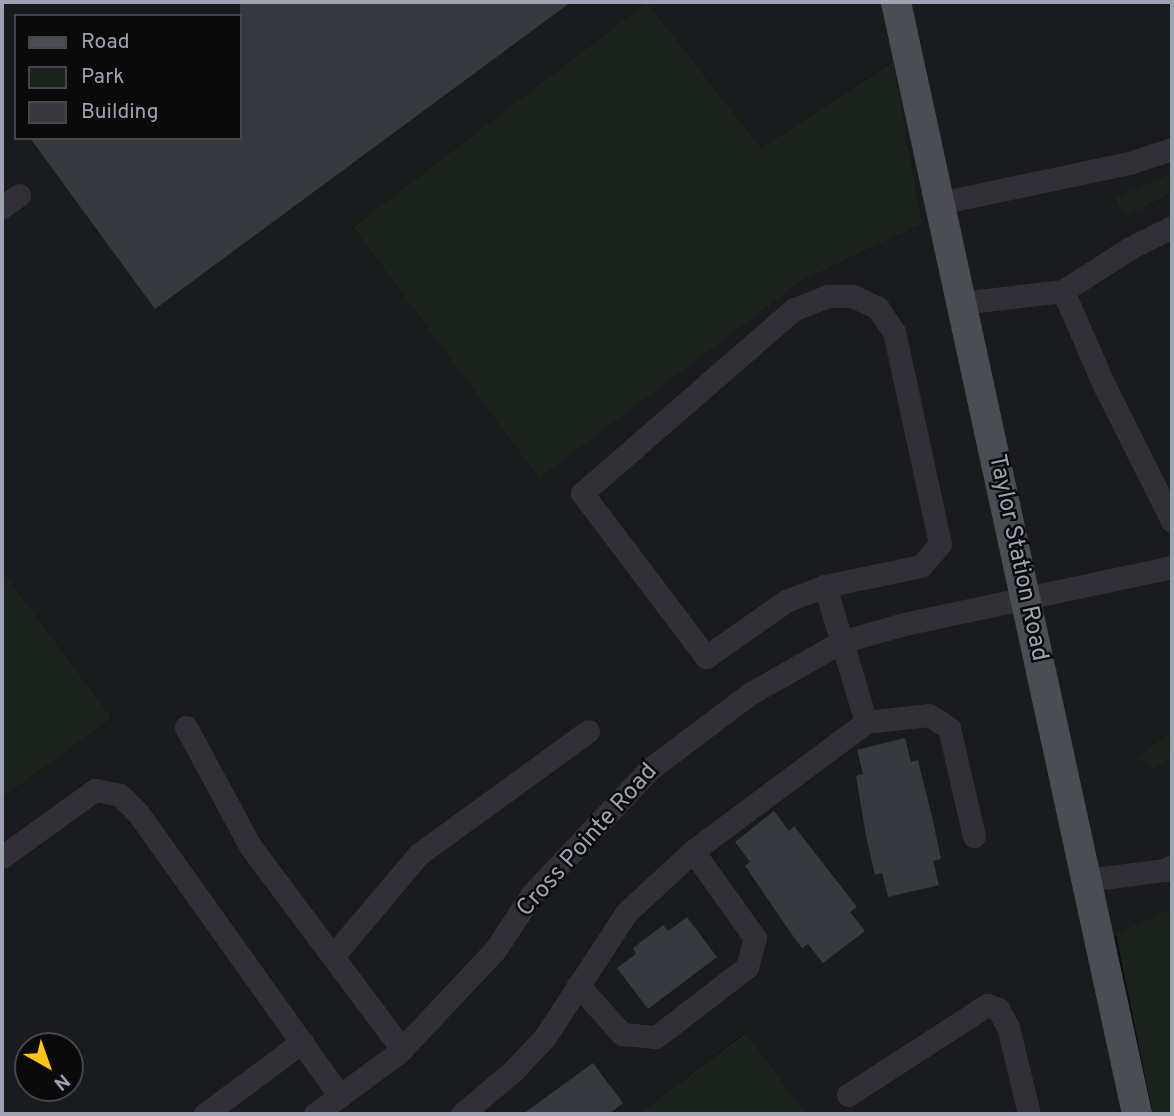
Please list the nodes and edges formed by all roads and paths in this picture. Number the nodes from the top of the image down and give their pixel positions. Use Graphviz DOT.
graph roads {
  1 [pos="896,2"];
  2 [pos="1172,149"];
  3 [pos="939,203"];
  4 [pos="1172,227"];
  5 [pos="1063,291"];
  6 [pos="961,303"];
  7 [pos="1172,521"];
  8 [pos="1172,567"];
  9 [pos="825,586"];
  10 [pos="1025,597"];
  11 [pos="841,642"];
  12 [pos="866,722"];
  13 [pos="186,727"];
  14 [pos="588,731"];
  15 [pos="974,836"];
  16 [pos="693,851"];
  17 [pos="2,857"];
  18 [pos="1172,866"];
  19 [pos="1087,880"];
  20 [pos="332,956"];
  21 [pos="578,985"];
  22 [pos="302,1042"];
  23 [pos="402,1049"];
  24 [pos="848,1095"];
  25 [pos="340,1096"];
  26 [pos="205,1114"];
  27 [pos="314,1114"];
  28 [pos="462,1114"];
  29 [pos="1028,1114"];
  30 [pos="1137,1114"];
  1 -- 3 [label="main road, Taylor Station Road"];
  2 -- 3 [label="street"];
  3 -- 6 [label="main road, Taylor Station Road"];
  4 -- 5 [label="street"];
  5 -- 6 [label="street"];
  5 -- 7 [label="street"];
  6 -- 10 [label="main road, Taylor Station Road"];
  8 -- 10 [label="street, Cross Pointe Road"];
  9 -- 9 [label="street"];
  9 -- 11 [label="street"];
  10 -- 11 [label="street, Cross Pointe Road"];
  10 -- 19 [label="main road, Taylor Station Road"];
  11 -- 12 [label="street"];
  11 -- 23 [label="street, Cross Pointe Road"];
  12 -- 15 [label="street"];
  12 -- 16 [label="street"];
  13 -- 20 [label="street"];
  14 -- 20 [label="street"];
  16 -- 21 [label="street"];
  16 -- 21 [label="street"];
  17 -- 22 [label="street"];
  18 -- 19 [label="street"];
  19 -- 30 [label="main road, Taylor Station Road"];
  20 -- 23 [label="street"];
  21 -- 28 [label="street"];
  22 -- 25 [label="street"];
  22 -- 26 [label="street"];
  23 -- 25 [label="street, Cross Pointe Road"];
  24 -- 29 [label="street"];
  25 -- 27 [label="street, Cross Pointe Road"];
}
